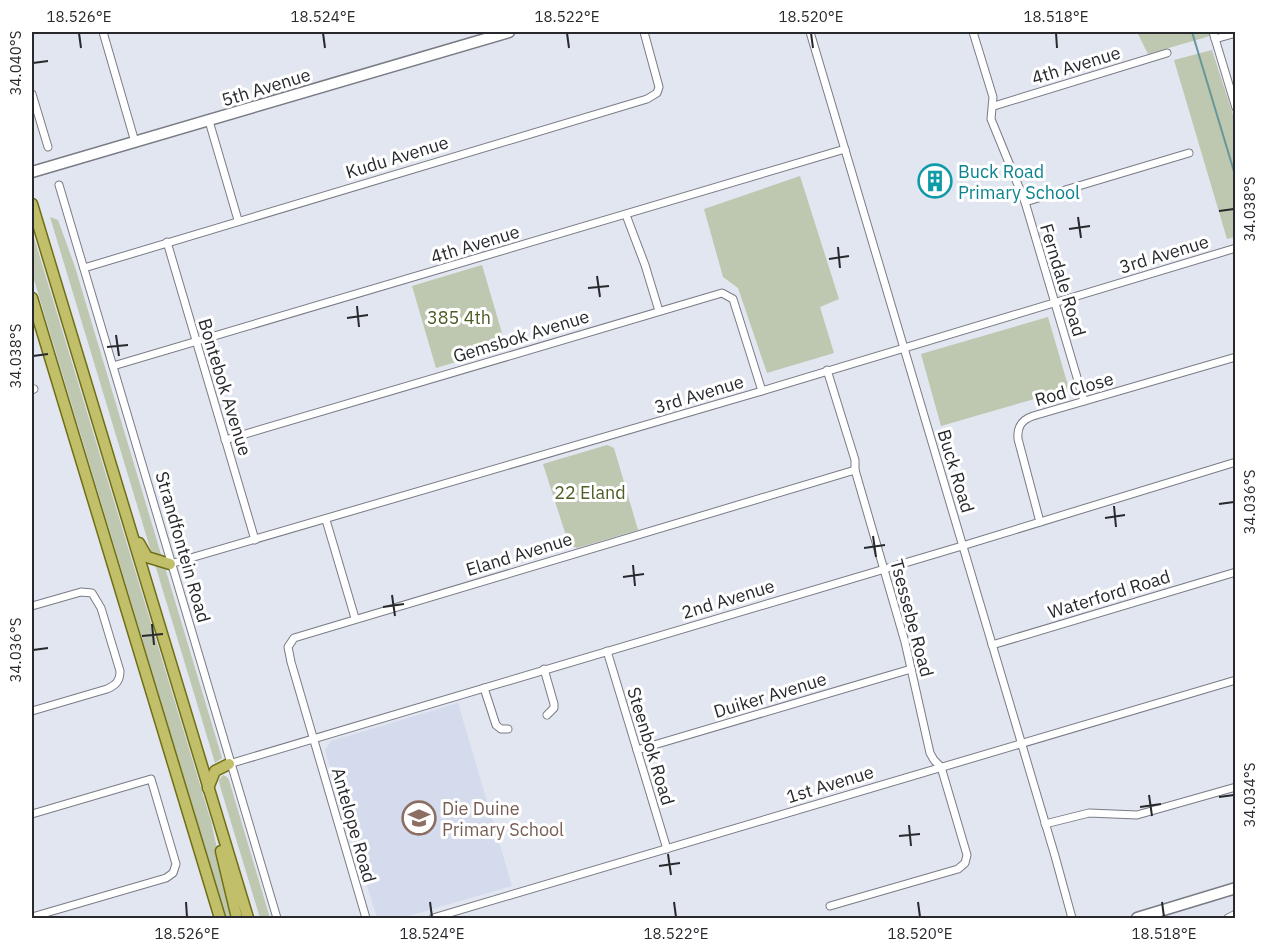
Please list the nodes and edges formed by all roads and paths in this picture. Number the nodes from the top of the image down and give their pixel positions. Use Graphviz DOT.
graph roads {
  1 [pos="103,32"];
  2 [pos="509,32"];
  3 [pos="644,32"];
  4 [pos="810,32"];
  5 [pos="973,32"];
  6 [pos="1236,33"];
  7 [pos="1214,35"];
  8 [pos="1167,53"];
  9 [pos="32,94"];
  10 [pos="994,106"];
  11 [pos="1236,108"];
  12 [pos="209,121"];
  13 [pos="135,142"];
  14 [pos="48,147"];
  15 [pos="845,149"];
  16 [pos="1189,153"];
  17 [pos="32,172"];
  18 [pos="58,185"];
  19 [pos="1024,202"];
  20 [pos="32,204"];
  21 [pos="626,215"];
  22 [pos="238,220"];
  23 [pos="167,242"];
  24 [pos="1236,248"];
  25 [pos="84,268"];
  26 [pos="32,298"];
  27 [pos="1054,303"];
  28 [pos="659,311"];
  29 [pos="196,343"];
  30 [pos="903,348"];
  31 [pos="1236,357"];
  32 [pos="113,366"];
  33 [pos="827,370"];
  34 [pos="762,391"];
  35 [pos="1084,401"];
  36 [pos="225,440"];
  37 [pos="1236,462"];
  38 [pos="855,470"];
  39 [pos="326,520"];
  40 [pos="1040,522"];
  41 [pos="129,527"];
  42 [pos="255,540"];
  43 [pos="962,546"];
  44 [pos="170,564"];
  45 [pos="883,569"];
  46 [pos="1236,572"];
  47 [pos="32,606"];
  48 [pos="355,618"];
  49 [pos="992,645"];
  50 [pos="607,651"];
  51 [pos="544,669"];
  52 [pos="911,669"];
  53 [pos="1236,680"];
  54 [pos="484,688"];
  55 [pos="32,711"];
  56 [pos="547,715"];
  57 [pos="508,729"];
  58 [pos="313,739"];
  59 [pos="1022,743"];
  60 [pos="637,750"];
  61 [pos="229,764"];
  62 [pos="941,767"];
  63 [pos="1236,787"];
  64 [pos="208,788"];
  65 [pos="213,803"];
  66 [pos="32,814"];
  67 [pos="1046,824"];
  68 [pos="667,849"];
  69 [pos="1236,888"];
  70 [pos="830,906"];
  71 [pos="32,917"];
  72 [pos="220,918"];
  73 [pos="237,918"];
  74 [pos="248,918"];
  75 [pos="277,918"];
  76 [pos="366,918"];
  77 [pos="433,918"];
  78 [pos="1072,918"];
  79 [pos="1137,918"];
  1 -- 13 [label="street"];
  2 -- 12 [label="main road, 5th Avenue"];
  3 -- 22 [label="street, Kudu Avenue"];
  4 -- 15 [label="street, Buck Road"];
  5 -- 10 [label="street, Ferndale Road"];
  6 -- 7 [label="street"];
  7 -- 11 [label="street"];
  8 -- 10 [label="street, 4th Avenue"];
  9 -- 14 [label="street"];
  10 -- 19 [label="street, Ferndale Road"];
  12 -- 13 [label="main road, 5th Avenue"];
  12 -- 22 [label="street"];
  13 -- 17 [label="main road, 5th Avenue"];
  15 -- 21 [label="street, 4th Avenue"];
  15 -- 30 [label="street, Buck Road"];
  16 -- 19 [label="street"];
  18 -- 25 [label="street, Strandfontein Road"];
  19 -- 27 [label="street, Ferndale Road"];
  20 -- 41 [label="main road"];
  21 -- 28 [label="street"];
  21 -- 29 [label="street, 4th Avenue"];
  22 -- 23 [label="street, Kudu Avenue"];
  23 -- 25 [label="street, Kudu Avenue"];
  23 -- 29 [label="street, Bontebok Avenue"];
  24 -- 27 [label="street, 3rd Avenue"];
  25 -- 32 [label="street, Strandfontein Road"];
  26 -- 72 [label="main road"];
  27 -- 30 [label="street, 3rd Avenue"];
  27 -- 35 [label="street, Ferndale Road"];
  28 -- 34 [label="street, Gemsbok Avenue"];
  28 -- 36 [label="street, Gemsbok Avenue"];
  29 -- 32 [label="street, 4th Avenue"];
  29 -- 36 [label="street, Bontebok Avenue"];
  30 -- 33 [label="street, 3rd Avenue"];
  30 -- 43 [label="street, Buck Road"];
  31 -- 35 [label="street, Rod Close"];
  32 -- 44 [label="street, Strandfontein Road"];
  33 -- 34 [label="street, 3rd Avenue"];
  33 -- 38 [label="street, Tsessebe Road"];
  34 -- 39 [label="street, 3rd Avenue"];
  35 -- 40 [label="street, Rod Close"];
  36 -- 42 [label="street, Bontebok Avenue"];
  37 -- 40 [label="street, 2nd Avenue"];
  38 -- 45 [label="street, Tsessebe Road"];
  38 -- 48 [label="street, Eland Avenue"];
  39 -- 42 [label="street, 3rd Avenue"];
  39 -- 48 [label="street"];
  40 -- 43 [label="street, 2nd Avenue"];
  41 -- 44 [label="main road"];
  41 -- 64 [label="main road"];
  42 -- 44 [label="street, 3rd Avenue"];
  43 -- 45 [label="street, 2nd Avenue"];
  43 -- 49 [label="street, Buck Road"];
  44 -- 61 [label="street, Strandfontein Road"];
  45 -- 50 [label="street, 2nd Avenue"];
  45 -- 52 [label="street, Tsessebe Road"];
  46 -- 49 [label="street, Waterford Road"];
  47 -- 55 [label="street"];
  48 -- 58 [label="street, Eland Avenue"];
  49 -- 59 [label="street, Buck Road"];
  50 -- 51 [label="street, 2nd Avenue"];
  50 -- 60 [label="street, Steenbok Road"];
  51 -- 54 [label="street, 2nd Avenue"];
  51 -- 56 [label="street"];
  52 -- 60 [label="street, Duiker Avenue"];
  52 -- 62 [label="street, Tsessebe Road"];
  53 -- 59 [label="street, 1st Avenue"];
  54 -- 57 [label="street"];
  54 -- 58 [label="street, 2nd Avenue"];
  58 -- 61 [label="street, 2nd Avenue"];
  58 -- 76 [label="street, Antelope Road"];
  59 -- 62 [label="street, 1st Avenue"];
  59 -- 67 [label="street, Buck Road"];
  60 -- 68 [label="street, Steenbok Road"];
  61 -- 64 [label="main road"];
  61 -- 75 [label="street, Strandfontein Road"];
  62 -- 68 [label="street, 1st Avenue"];
  62 -- 70 [label="street, Tsessebe Road"];
  63 -- 67 [label="street"];
  64 -- 65 [label="main road"];
  65 -- 73 [label="main road"];
  65 -- 74 [label="main road"];
  66 -- 71 [label="street"];
  67 -- 78 [label="street, Buck Road"];
  68 -- 77 [label="street, 1st Avenue"];
  69 -- 79 [label="main road"];
}
